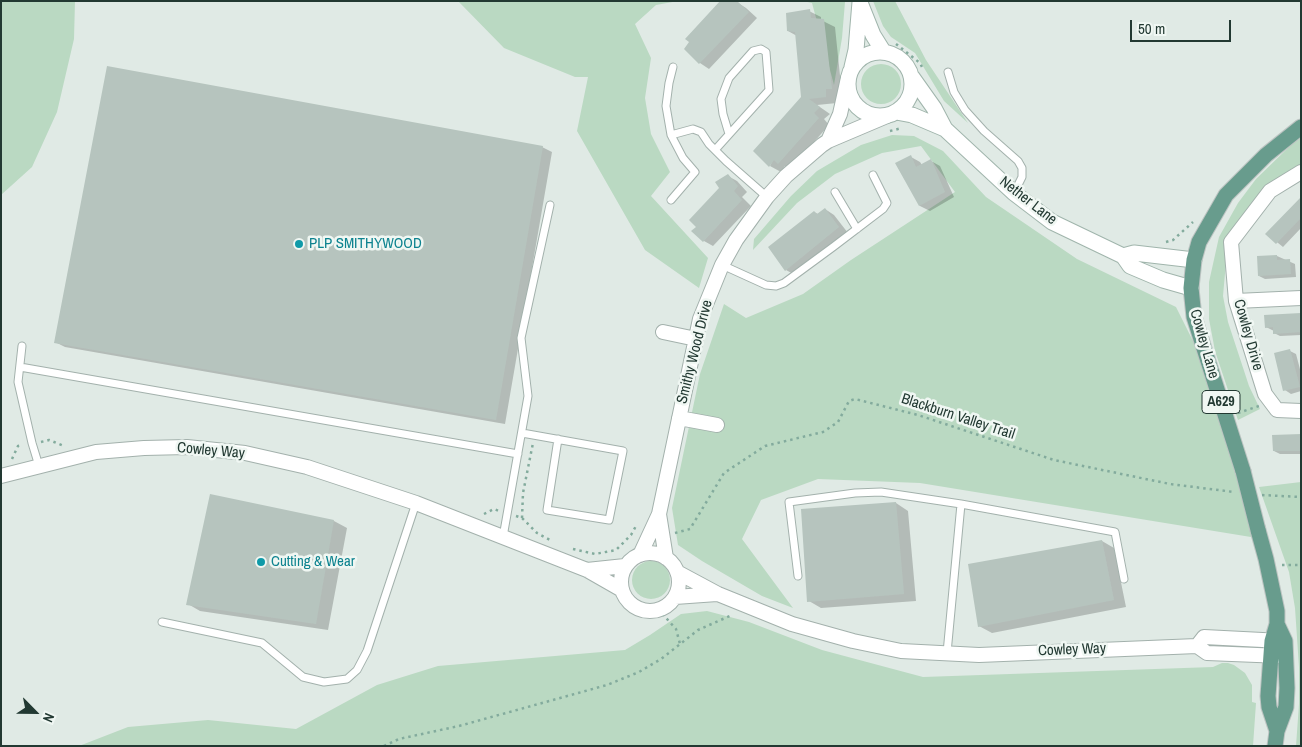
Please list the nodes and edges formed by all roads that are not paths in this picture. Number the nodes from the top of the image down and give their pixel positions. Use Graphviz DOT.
graph roads {
  1 [pos="860,2"];
  2 [pos="883,51"];
  3 [pos="673,67"];
  4 [pos="948,72"];
  5 [pos="850,73"];
  6 [pos="912,77"];
  7 [pos="891,114"];
  8 [pos="1301,127"];
  9 [pos="945,129"];
  10 [pos="729,134"];
  11 [pos="671,135"];
  12 [pos="828,141"];
  13 [pos="715,150"];
  14 [pos="1301,172"];
  15 [pos="872,176"];
  16 [pos="835,192"];
  17 [pos="1014,193"];
  18 [pos="767,197"];
  19 [pos="671,200"];
  20 [pos="550,205"];
  21 [pos="856,229"];
  22 [pos="1123,256"];
  23 [pos="1194,260"];
  24 [pos="722,265"];
  25 [pos="1191,288"];
  26 [pos="1301,298"];
  27 [pos="1236,301"];
  28 [pos="663,332"];
  29 [pos="696,340"];
  30 [pos="22,346"];
  31 [pos="20,366"];
  32 [pos="1301,411"];
  33 [pos="679,418"];
  34 [pos="717,425"];
  35 [pos="522,433"];
  36 [pos="558,439"];
  37 [pos="518,454"];
  38 [pos="39,466"];
  39 [pos="1,476"];
  40 [pos="416,503"];
  41 [pos="960,504"];
  42 [pos="658,514"];
  43 [pos="504,537"];
  44 [pos="640,555"];
  45 [pos="666,558"];
  46 [pos="625,566"];
  47 [pos="587,570"];
  48 [pos="677,572"];
  49 [pos="798,576"];
  50 [pos="1124,580"];
  51 [pos="622,590"];
  52 [pos="718,594"];
  53 [pos="675,597"];
  54 [pos="162,622"];
  55 [pos="1278,648"];
  56 [pos="947,653"];
  57 [pos="1276,739"];
  1 -- 2 [label="main road"];
  1 -- 5 [label="main road"];
  2 -- 5 [label="main road"];
  2 -- 6 [label="main road"];
  3 -- 11 [label="lane"];
  4 -- 17 [label="lane"];
  5 -- 7 [label="main road"];
  5 -- 12 [label="street, Smithy Wood Drive"];
  6 -- 7 [label="main road"];
  6 -- 9 [label="main road, Nether Lane"];
  7 -- 9 [label="main road, Nether Lane"];
  7 -- 12 [label="street, Smithy Wood Drive"];
  8 -- 23 [label="main road, Cowley Lane / A629"];
  9 -- 17 [label="main road, Nether Lane"];
  10 -- 10 [label="lane"];
  10 -- 13 [label="lane"];
  11 -- 13 [label="lane"];
  11 -- 19 [label="lane"];
  12 -- 18 [label="street, Smithy Wood Drive"];
  13 -- 18 [label="lane"];
  14 -- 27 [label="street, Cowley Drive"];
  15 -- 21 [label="lane"];
  16 -- 21 [label="lane"];
  17 -- 22 [label="main road, Nether Lane"];
  18 -- 24 [label="street, Smithy Wood Drive"];
  20 -- 35 [label="lane"];
  21 -- 24 [label="lane"];
  22 -- 23 [label="main road, Nether Lane"];
  22 -- 25 [label="main road, Nether Lane"];
  23 -- 25 [label="main road, Cowley Lane / A629"];
  24 -- 29 [label="street, Smithy Wood Drive"];
  25 -- 55 [label="main road, Cowley Lane / A629, bridge"];
  26 -- 27 [label="street"];
  27 -- 32 [label="street, Cowley Drive"];
  28 -- 29 [label="street"];
  29 -- 33 [label="street, Smithy Wood Drive"];
  30 -- 31 [label="lane"];
  31 -- 37 [label="lane"];
  31 -- 38 [label="lane"];
  33 -- 34 [label="street"];
  33 -- 42 [label="street, Smithy Wood Drive"];
  35 -- 36 [label="lane"];
  35 -- 37 [label="lane"];
  36 -- 36 [label="lane"];
  37 -- 43 [label="lane"];
  38 -- 39 [label="street, Cowley Way"];
  38 -- 40 [label="street, Cowley Way"];
  40 -- 43 [label="street, Cowley Way"];
  40 -- 54 [label="lane"];
  41 -- 49 [label="lane"];
  41 -- 50 [label="lane"];
  41 -- 56 [label="lane"];
  42 -- 44 [label="street, Smithy Wood Drive"];
  42 -- 45 [label="street, Smithy Wood Drive"];
  43 -- 47 [label="street, Cowley Way"];
  44 -- 45 [label="street"];
  44 -- 46 [label="street"];
  45 -- 48 [label="street"];
  46 -- 47 [label="street, Cowley Way"];
  46 -- 51 [label="street"];
  47 -- 51 [label="street, Cowley Way"];
  48 -- 52 [label="street, Cowley Way"];
  48 -- 53 [label="street"];
  51 -- 53 [label="street"];
  52 -- 53 [label="street, Cowley Way"];
  52 -- 56 [label="street, Cowley Way"];
  55 -- 56 [label="street, Cowley Way"];
  55 -- 57 [label="main road, Cowley Lane / A629"];
}
